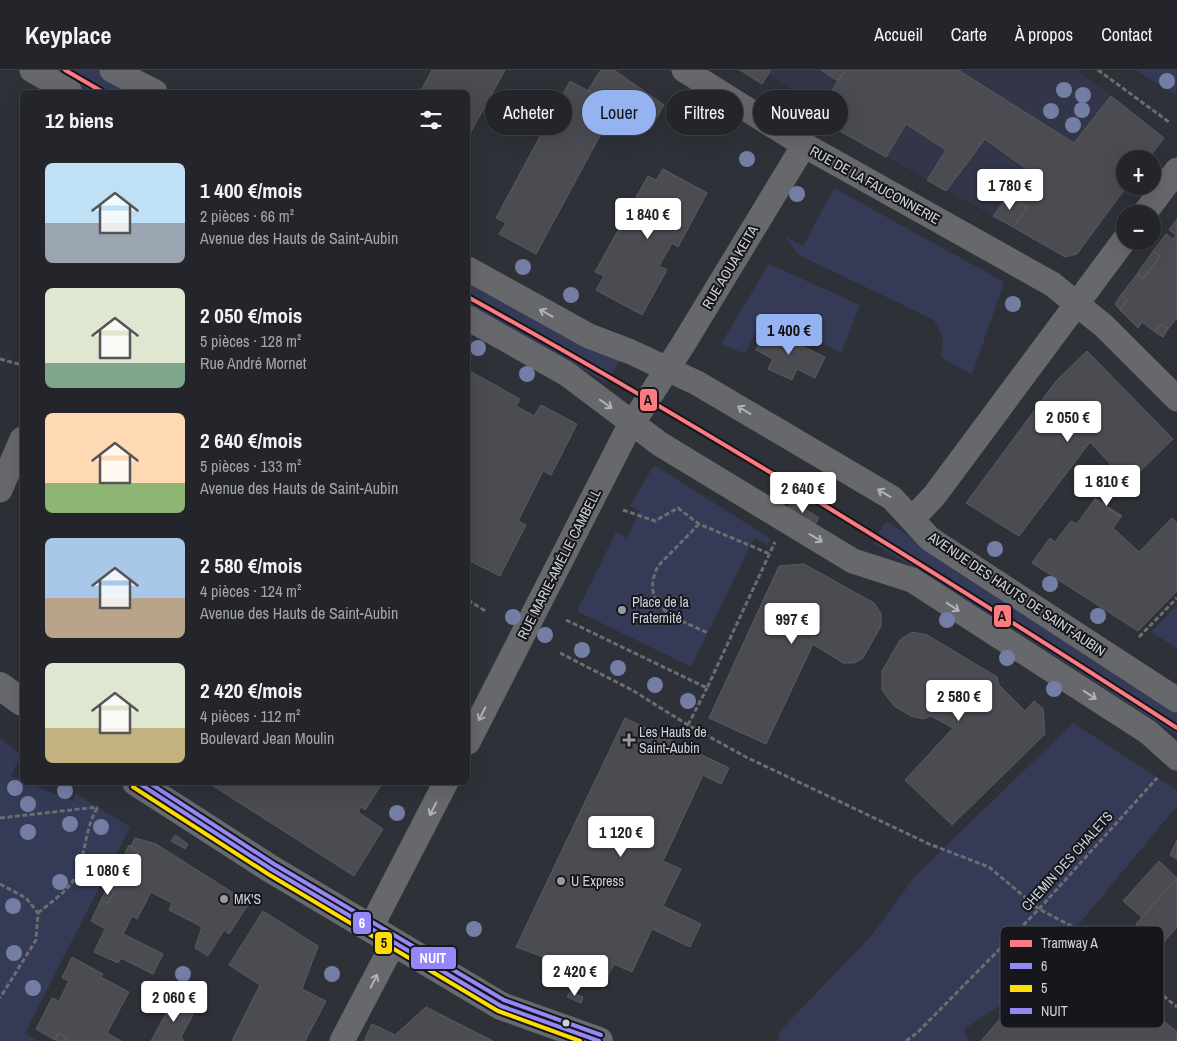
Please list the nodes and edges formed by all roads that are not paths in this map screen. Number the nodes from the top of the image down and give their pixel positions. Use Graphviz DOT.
graph roads {
  1 [pos="32,70"];
  2 [pos="112,70"];
  3 [pos="684,70"];
  4 [pos="67,90"];
  5 [pos="148,90"];
  6 [pos="804,145"];
  7 [pos="1177,170"];
  8 [pos="1151,205"];
  9 [pos="1117,250"];
  10 [pos="470,270"];
  11 [pos="1077,304"];
  12 [pos="470,319"];
  13 [pos="661,379"];
  14 [pos="1177,399"];
  15 [pos="633,422"];
  16 [pos="20,444"];
  17 [pos="0,490"];
  18 [pos="912,519"];
  19 [pos="0,686"];
  20 [pos="1177,700"];
  21 [pos="20,701"];
  22 [pos="470,738"];
  23 [pos="1177,758"];
  24 [pos="141,785"];
  25 [pos="444,785"];
  26 [pos="370,929"];
  27 [pos="393,944"];
  28 [pos="342,1041"];
  29 [pos="599,1041"];
  1 -- 4 [label="street"];
  2 -- 5 [label="street"];
  3 -- 6 [label="street, RUE DE LA FAUCONNERIE"];
  6 -- 11 [label="street, RUE DE LA FAUCONNERIE"];
  6 -- 13 [label="street, RUE AOUA KEITA"];
  7 -- 8 [label="street"];
  9 -- 11 [label="street"];
  13 -- 10 [label="street, AVENUE DES HAUTS DE SAINT-AUBIN, one-way"];
  11 -- 14 [label="street, RUE DE LA FAUCONNERIE"];
  11 -- 18 [label="street"];
  12 -- 15 [label="street, one-way"];
  13 -- 15 [label="street, RUE MARIE-AMÉLIE CAMBELL"];
  18 -- 13 [label="street, AVENUE DES HAUTS DE SAINT-AUBIN, one-way"];
  15 -- 22 [label="street, RUE MARIE-AMÉLIE CAMBELL, one-way"];
  15 -- 23 [label="street, one-way"];
  16 -- 17 [label="street"];
  18 -- 20 [label="street, AVENUE DES HAUTS DE SAINT-AUBIN"];
  19 -- 21 [label="main road"];
  24 -- 26 [label="main road"];
  25 -- 26 [label="street, one-way"];
  26 -- 27 [label="main road"];
  28 -- 27 [label="street, one-way"];
  27 -- 29 [label="main road"];
}
